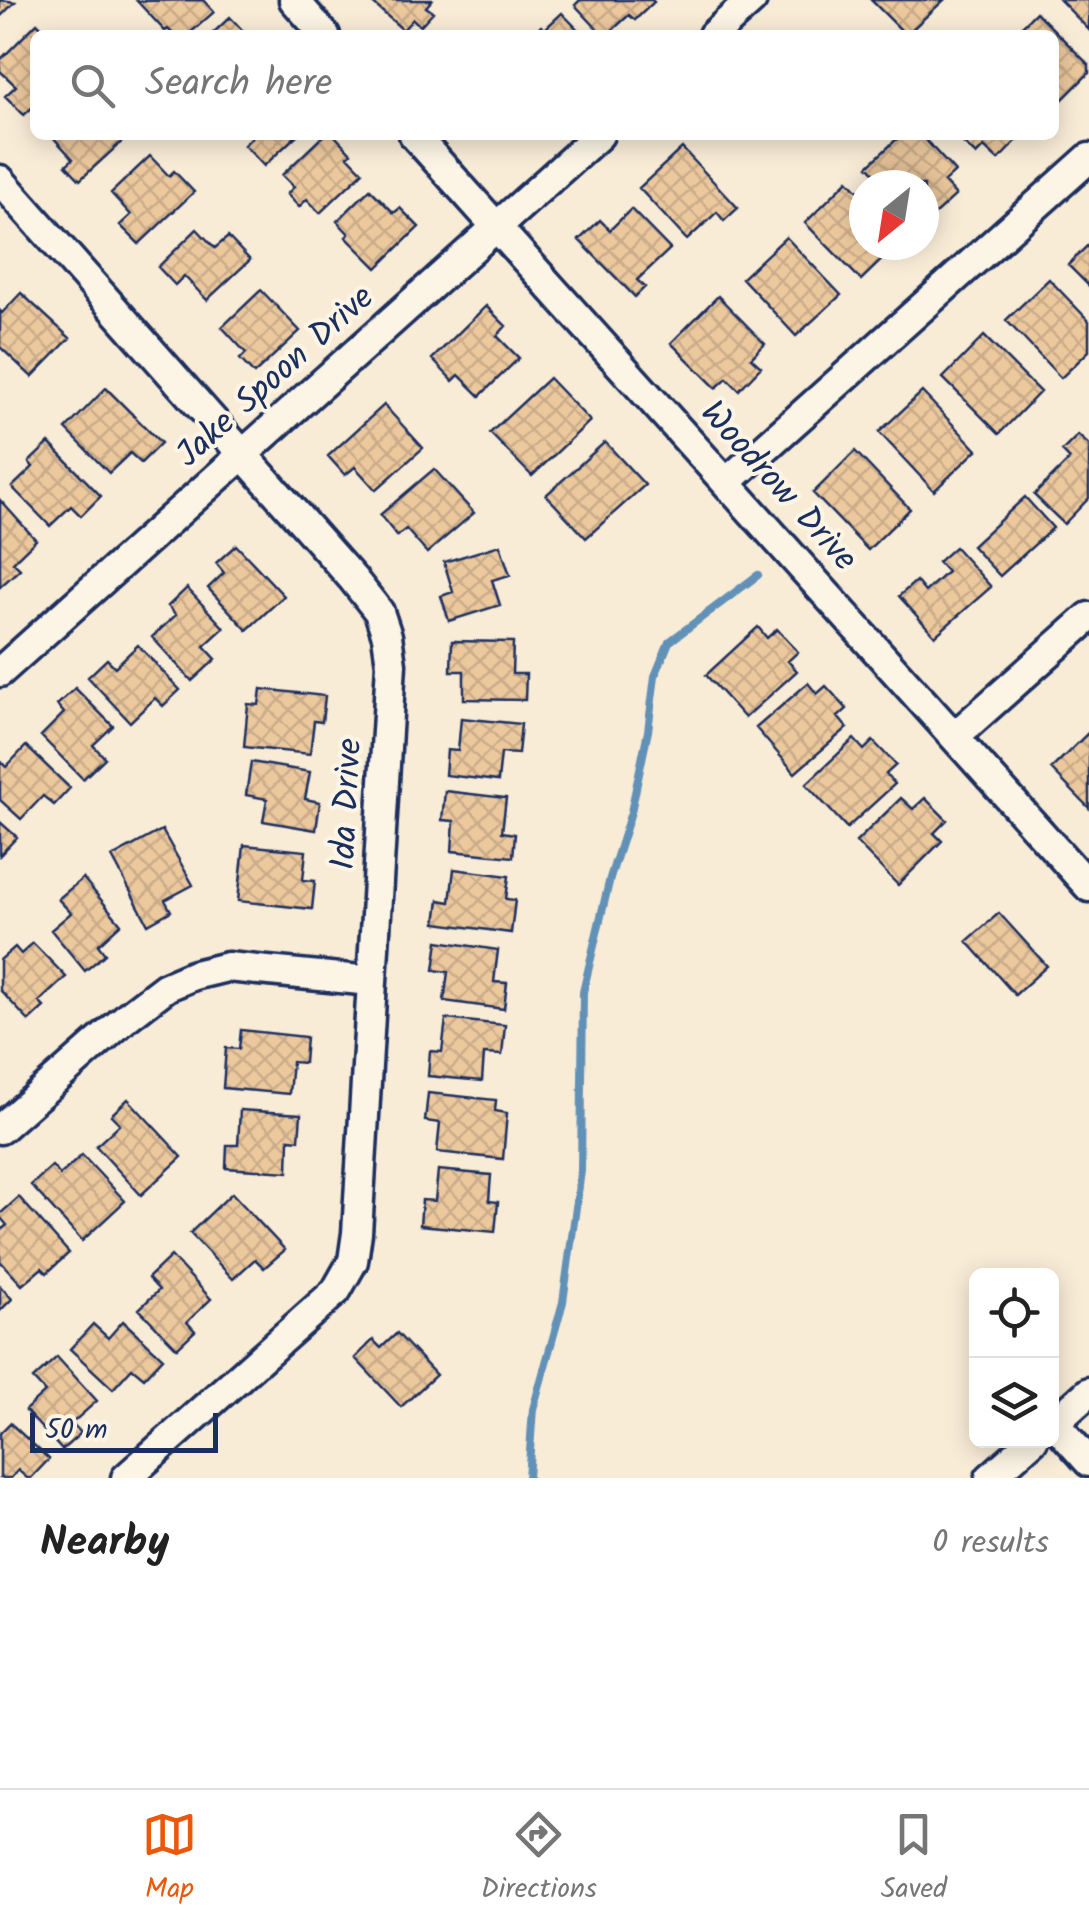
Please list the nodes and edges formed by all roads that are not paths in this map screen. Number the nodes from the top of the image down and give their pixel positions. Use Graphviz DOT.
graph roads {
  1 [pos="294,0"];
  2 [pos="752,0"];
  3 [pos="321,30"];
  4 [pos="719,30"];
  5 [pos="418,140"];
  6 [pos="594,140"];
  7 [pos="1089,158"];
  8 [pos="5,196"];
  9 [pos="496,227"];
  10 [pos="242,455"];
  11 [pos="727,482"];
  12 [pos="1089,616"];
  13 [pos="0,672"];
  14 [pos="955,736"];
  15 [pos="1089,887"];
  16 [pos="372,981"];
  17 [pos="0,1129"];
  18 [pos="1089,1392"];
  19 [pos="1059,1418"];
  20 [pos="1059,1439"];
  21 [pos="1024,1448"];
  22 [pos="1089,1462"];
  23 [pos="126,1478"];
  24 [pos="990,1478"];
  1 -- 3 [label="street"];
  2 -- 4 [label="street"];
  5 -- 9 [label="street, Woodrow Drive"];
  6 -- 9 [label="street, Jake Spoon Drive"];
  7 -- 11 [label="street"];
  8 -- 10 [label="street, Ida Drive"];
  9 -- 10 [label="street, Jake Spoon Drive"];
  9 -- 11 [label="street, Woodrow Drive"];
  10 -- 13 [label="street, Jake Spoon Drive"];
  10 -- 16 [label="street, Ida Drive"];
  11 -- 14 [label="street, Woodrow Drive"];
  12 -- 14 [label="street"];
  14 -- 15 [label="street, Woodrow Drive"];
  16 -- 17 [label="street"];
  16 -- 23 [label="street, Ida Drive"];
  18 -- 19 [label="street"];
  20 -- 22 [label="street"];
  21 -- 24 [label="street"];
}
